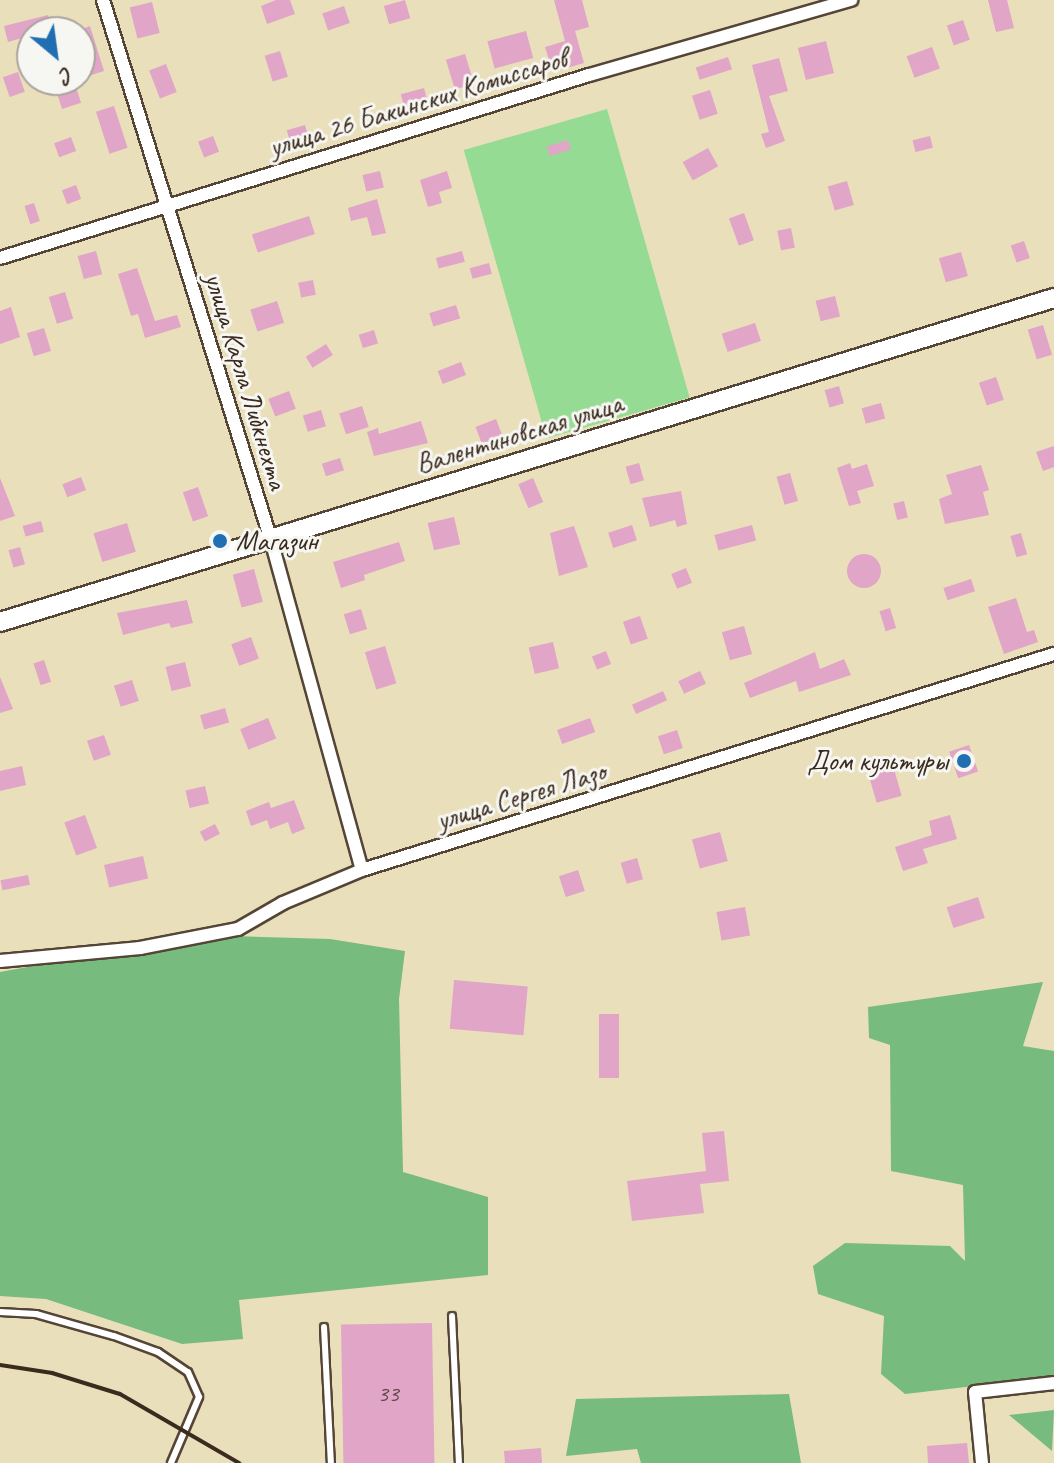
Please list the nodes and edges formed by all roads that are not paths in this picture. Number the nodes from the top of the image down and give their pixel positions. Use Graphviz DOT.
graph roads {
  1 [pos="103,0"];
  2 [pos="851,0"];
  3 [pos="166,206"];
  4 [pos="0,258"];
  5 [pos="1054,298"];
  6 [pos="271,540"];
  7 [pos="0,622"];
  8 [pos="1054,654"];
  9 [pos="362,870"];
  10 [pos="0,961"];
  11 [pos="0,1312"];
  12 [pos="452,1316"];
  13 [pos="324,1327"];
  14 [pos="1054,1383"];
  15 [pos="171,1463"];
  16 [pos="331,1463"];
  17 [pos="459,1463"];
  18 [pos="982,1463"];
  1 -- 3 [label="street, улица Карла Либкнехта"];
  2 -- 3 [label="street, улица 26 Бакинских Комиссаров"];
  3 -- 4 [label="street, улица 26 Бакинских Комиссаров"];
  3 -- 6 [label="street, улица Карла Либкнехта"];
  5 -- 6 [label="main road, Валентиновская улица"];
  6 -- 7 [label="main road, Валентиновская улица"];
  6 -- 9 [label="street, улица Карла Либкнехта"];
  8 -- 9 [label="street, улица Сергея Лазо"];
  9 -- 10 [label="street, улица Сергея Лазо"];
  11 -- 15 [label="lane"];
  12 -- 17 [label="lane"];
  13 -- 16 [label="lane"];
  14 -- 18 [label="street"];
}
